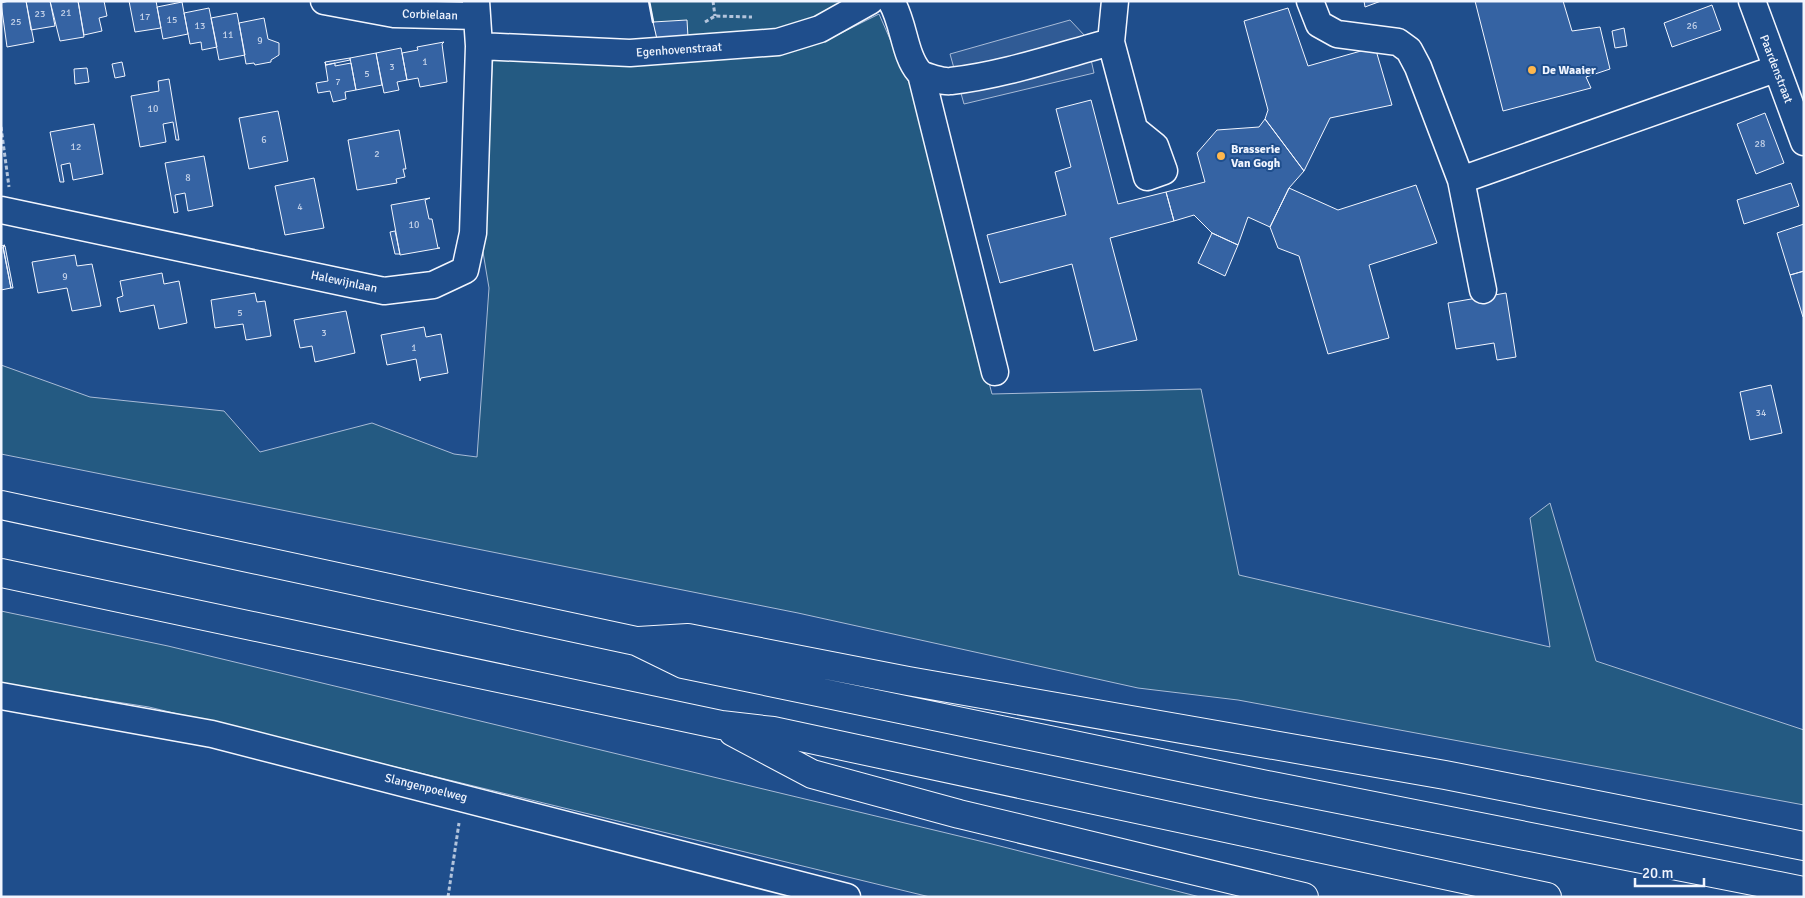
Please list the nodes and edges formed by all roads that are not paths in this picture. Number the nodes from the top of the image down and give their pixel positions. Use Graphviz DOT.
graph roads {
  1 [pos="324,1"];
  2 [pos="870,1"];
  3 [pos="891,1"];
  4 [pos="1115,1"];
  5 [pos="1310,1"];
  6 [pos="1752,1"];
  7 [pos="477,9"];
  8 [pos="1111,42"];
  9 [pos="479,46"];
  10 [pos="1775,70"];
  11 [pos="921,74"];
  12 [pos="1134,129"];
  13 [pos="1803,139"];
  14 [pos="1461,180"];
  15 [pos="7,211"];
  16 [pos="1483,290"];
  17 [pos="996,372"];
  18 [pos="1,505"];
  19 [pos="1,572"];
  20 [pos="636,641"];
  21 [pos="1,696"];
  22 [pos="721,725"];
  23 [pos="1804,846"];
  24 [pos="1804,890"];
  25 [pos="847,897"];
  26 [pos="1304,897"];
  27 [pos="1546,897"];
  1 -- 7 [label="street, Corbielaan"];
  2 -- 9 [label="street, Egenhovenstraat"];
  3 -- 11 [label="street"];
  4 -- 8 [label="street"];
  5 -- 14 [label="street"];
  6 -- 10 [label="street, Paardenstraat"];
  7 -- 9 [label="street, Halewijnlaan"];
  8 -- 11 [label="street"];
  8 -- 12 [label="street"];
  9 -- 15 [label="street, Halewijnlaan"];
  10 -- 13 [label="street, Paardenstraat"];
  10 -- 14 [label="street"];
  11 -- 17 [label="street"];
  14 -- 16 [label="street"];
  18 -- 20 [label="highway"];
  19 -- 22 [label="highway"];
  20 -- 23 [label="highway"];
  20 -- 24 [label="highway"];
  21 -- 25 [label="street, Slangenpoelweg"];
  22 -- 26 [label="highway"];
  22 -- 27 [label="highway"];
}
